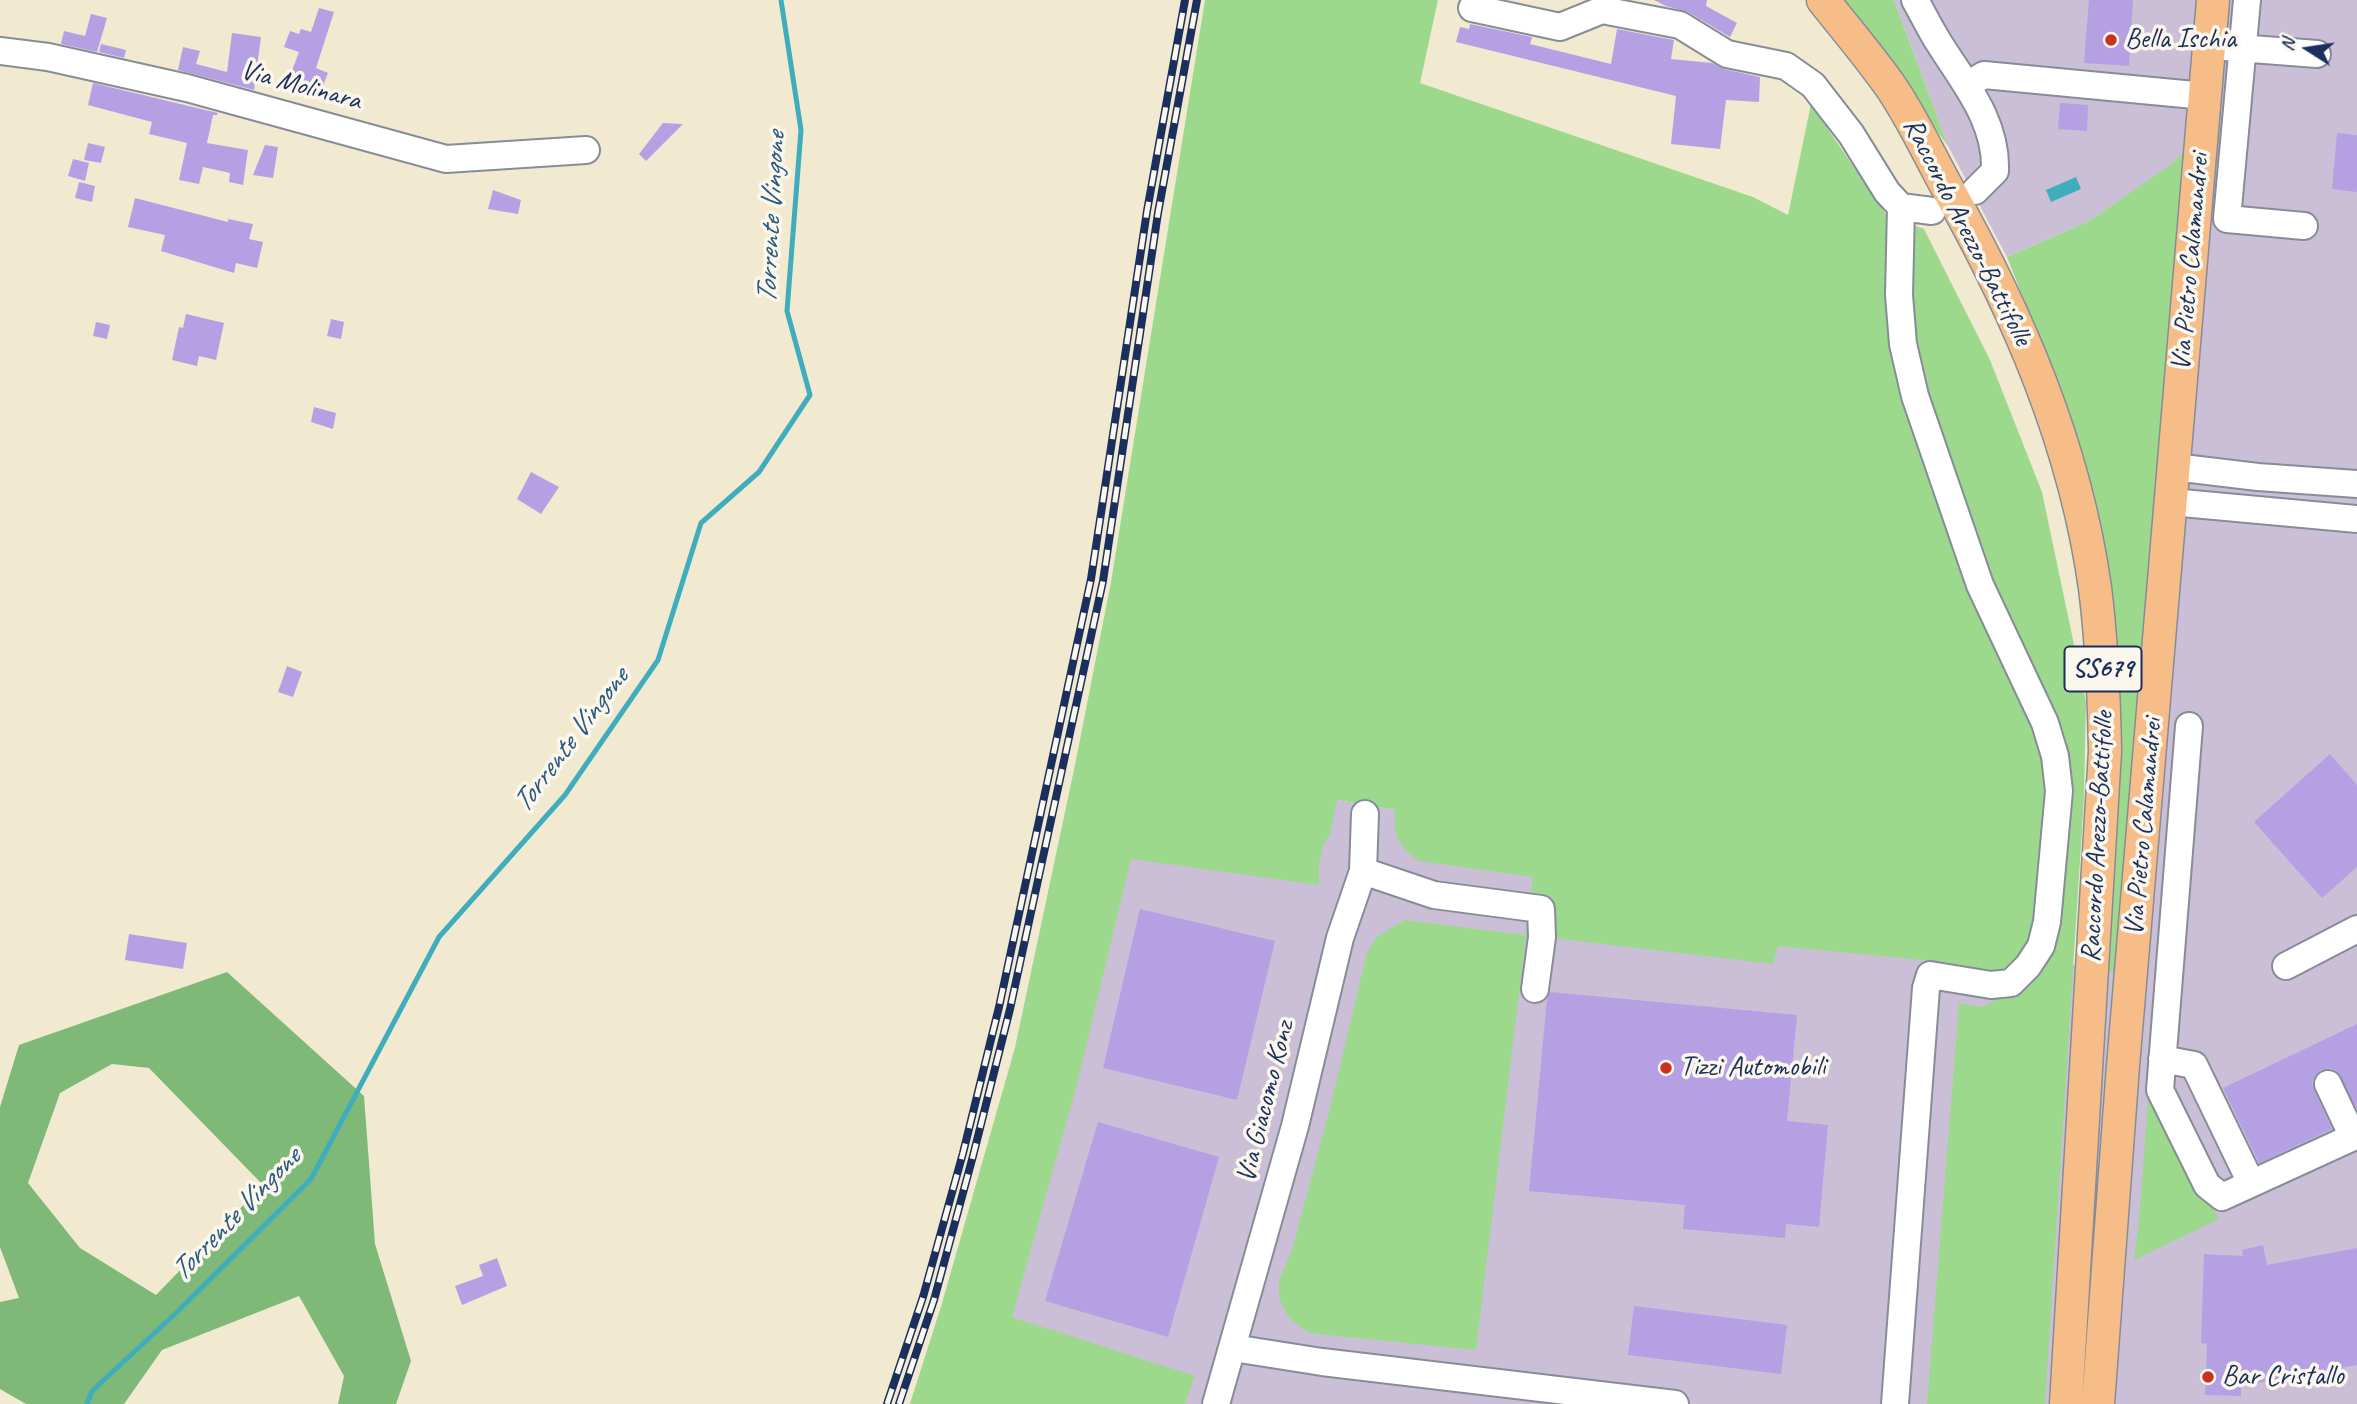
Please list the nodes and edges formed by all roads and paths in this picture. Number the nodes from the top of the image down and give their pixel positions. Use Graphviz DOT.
graph roads {
  1 [pos="1823,0"];
  2 [pos="1915,0"];
  3 [pos="2213,0"];
  4 [pos="2247,0"];
  5 [pos="1472,8"];
  6 [pos="2210,46"];
  7 [pos="2243,48"];
  8 [pos="0,51"];
  9 [pos="2317,54"];
  10 [pos="1967,85"];
  11 [pos="2205,96"];
  12 [pos="586,150"];
  13 [pos="1975,191"];
  14 [pos="1901,207"];
  15 [pos="1932,211"];
  16 [pos="2304,226"];
  17 [pos="2174,467"];
  18 [pos="2357,484"];
  19 [pos="2171,502"];
  20 [pos="2357,519"];
  21 [pos="2189,726"];
  22 [pos="1365,814"];
  23 [pos="1363,871"];
  24 [pos="2357,929"];
  25 [pos="2286,966"];
  26 [pos="1535,989"];
  27 [pos="2126,1032"];
  28 [pos="2163,1055"];
  29 [pos="2123,1066"];
  30 [pos="2328,1084"];
  31 [pos="2251,1183"];
  32 [pos="1233,1348"];
  33 [pos="1216,1404"];
  34 [pos="1675,1404"];
  35 [pos="1895,1404"];
  36 [pos="2066,1404"];
  37 [pos="2098,1404"];
  1 -- 36 [label="main road, Raccordo Arezzo-Battifolle / SS679"];
  2 -- 10 [label="street"];
  3 -- 6 [label="main road, Via Pietro Calamandrei"];
  4 -- 7 [label="street"];
  5 -- 14 [label="street"];
  6 -- 7 [label="street"];
  6 -- 11 [label="main road, Via Pietro Calamandrei"];
  7 -- 9 [label="street"];
  7 -- 16 [label="street"];
  8 -- 12 [label="street, Via Molinara"];
  10 -- 11 [label="street"];
  10 -- 13 [label="street"];
  11 -- 17 [label="main road, Via Pietro Calamandrei"];
  14 -- 15 [label="street"];
  14 -- 35 [label="street"];
  17 -- 18 [label="street"];
  17 -- 19 [label="main road, Via Pietro Calamandrei"];
  19 -- 20 [label="street"];
  19 -- 27 [label="main road, Via Pietro Calamandrei"];
  21 -- 28 [label="street"];
  22 -- 23 [label="street, Via Giacomo Konz"];
  23 -- 26 [label="street"];
  23 -- 32 [label="street, Via Giacomo Konz"];
  24 -- 25 [label="street"];
  27 -- 28 [label="street"];
  27 -- 29 [label="main road, Via Pietro Calamandrei"];
  28 -- 29 [label="street"];
  28 -- 31 [label="street"];
  28 -- 31 [label="street"];
  29 -- 37 [label="main road, Via Pietro Calamandrei"];
  30 -- 31 [label="street"];
  32 -- 33 [label="street, Via Giacomo Konz"];
  32 -- 34 [label="street"];
}
